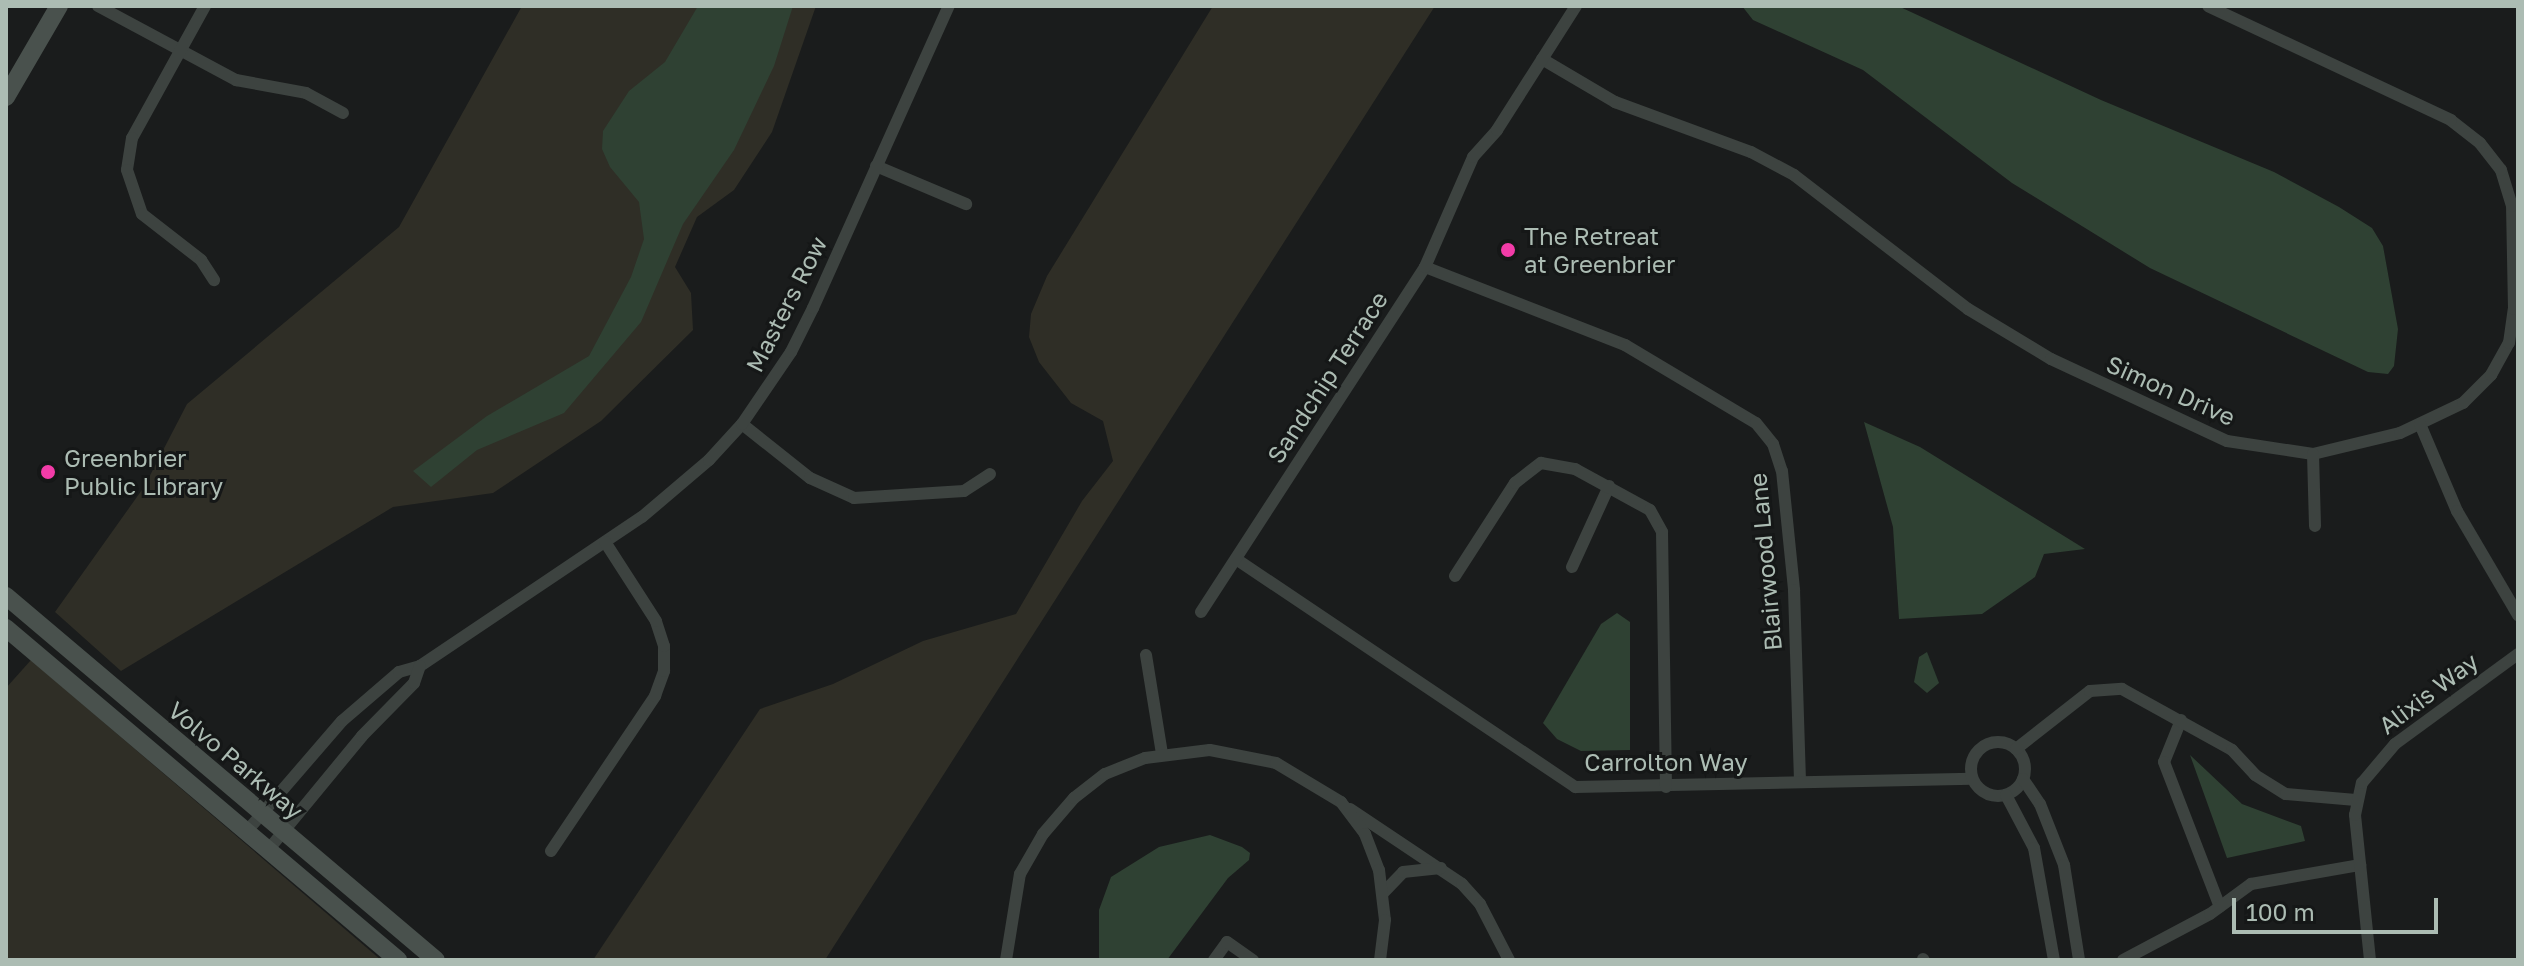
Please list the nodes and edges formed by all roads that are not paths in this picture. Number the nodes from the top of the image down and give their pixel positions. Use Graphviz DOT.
graph roads {
  1 [pos="59,6"];
  2 [pos="98,6"];
  3 [pos="205,6"];
  4 [pos="949,6"];
  5 [pos="1576,6"];
  6 [pos="2208,6"];
  7 [pos="180,51"];
  8 [pos="1542,59"];
  9 [pos="6,97"];
  10 [pos="343,113"];
  11 [pos="876,166"];
  12 [pos="966,204"];
  13 [pos="1425,267"];
  14 [pos="214,280"];
  15 [pos="742,424"];
  16 [pos="2420,424"];
  17 [pos="2313,454"];
  18 [pos="990,474"];
  19 [pos="1609,486"];
  20 [pos="2315,526"];
  21 [pos="605,542"];
  22 [pos="1236,559"];
  23 [pos="1572,567"];
  24 [pos="1455,576"];
  25 [pos="6,596"];
  26 [pos="1201,612"];
  27 [pos="2518,615"];
  28 [pos="6,628"];
  29 [pos="2518,654"];
  30 [pos="1146,655"];
  31 [pos="420,666"];
  32 [pos="2181,720"];
  33 [pos="2016,749"];
  34 [pos="1162,754"];
  35 [pos="1972,779"];
  36 [pos="2023,779"];
  37 [pos="1800,782"];
  38 [pos="1666,787"];
  39 [pos="2006,795"];
  40 [pos="2356,800"];
  41 [pos="1341,802"];
  42 [pos="263,814"];
  43 [pos="247,831"];
  44 [pos="283,831"];
  45 [pos="269,849"];
  46 [pos="551,851"];
  47 [pos="2360,865"];
  48 [pos="1441,868"];
  49 [pos="1383,893"];
  50 [pos="2220,907"];
  51 [pos="398,960"];
  52 [pos="436,960"];
  53 [pos="1006,960"];
  54 [pos="1214,960"];
  55 [pos="1253,960"];
  56 [pos="1380,960"];
  57 [pos="1509,960"];
  58 [pos="2054,960"];
  59 [pos="2079,960"];
  60 [pos="2123,960"];
  61 [pos="2370,960"];
  1 -- 9 [label="main road"];
  2 -- 7 [label="street"];
  3 -- 7 [label="street"];
  4 -- 11 [label="street, Masters Row"];
  5 -- 8 [label="street, Sandchip Terrace"];
  6 -- 16 [label="street, Simon Drive"];
  7 -- 10 [label="street"];
  7 -- 14 [label="street"];
  8 -- 13 [label="street, Sandchip Terrace"];
  8 -- 17 [label="street, Simon Drive"];
  11 -- 12 [label="street"];
  11 -- 15 [label="street, Masters Row"];
  13 -- 22 [label="street, Sandchip Terrace"];
  13 -- 37 [label="street, Blairwood Lane"];
  15 -- 18 [label="street"];
  15 -- 21 [label="street, Masters Row"];
  16 -- 17 [label="street, Simon Drive"];
  16 -- 27 [label="street"];
  17 -- 20 [label="street"];
  19 -- 23 [label="street"];
  19 -- 24 [label="street"];
  19 -- 38 [label="street"];
  21 -- 31 [label="street, Masters Row"];
  21 -- 46 [label="street"];
  22 -- 26 [label="street, Sandchip Terrace"];
  22 -- 38 [label="street, Carrolton Way"];
  25 -- 42 [label="main road, Volvo Parkway"];
  28 -- 43 [label="main road, Volvo Parkway"];
  29 -- 40 [label="street, Alixis Way"];
  30 -- 34 [label="street"];
  31 -- 42 [label="street, Masters Row"];
  31 -- 44 [label="street, Masters Row"];
  32 -- 33 [label="street"];
  32 -- 40 [label="street"];
  32 -- 50 [label="street"];
  33 -- 35 [label="street"];
  33 -- 36 [label="street"];
  34 -- 41 [label="street"];
  34 -- 53 [label="street"];
  35 -- 37 [label="street, Carrolton Way"];
  35 -- 39 [label="street"];
  36 -- 39 [label="street"];
  36 -- 59 [label="street"];
  37 -- 38 [label="street, Carrolton Way"];
  39 -- 58 [label="street"];
  40 -- 47 [label="street"];
  41 -- 48 [label="street"];
  41 -- 49 [label="street"];
  42 -- 43 [label="street, Masters Row"];
  42 -- 44 [label="main road, Volvo Parkway"];
  43 -- 45 [label="main road, Volvo Parkway"];
  44 -- 45 [label="street, Masters Row"];
  44 -- 52 [label="main road, Volvo Parkway"];
  45 -- 51 [label="main road, Volvo Parkway"];
  47 -- 50 [label="street"];
  47 -- 61 [label="street"];
  48 -- 49 [label="street"];
  48 -- 57 [label="street"];
  49 -- 56 [label="street"];
  50 -- 60 [label="street"];
  54 -- 55 [label="street"];
}
